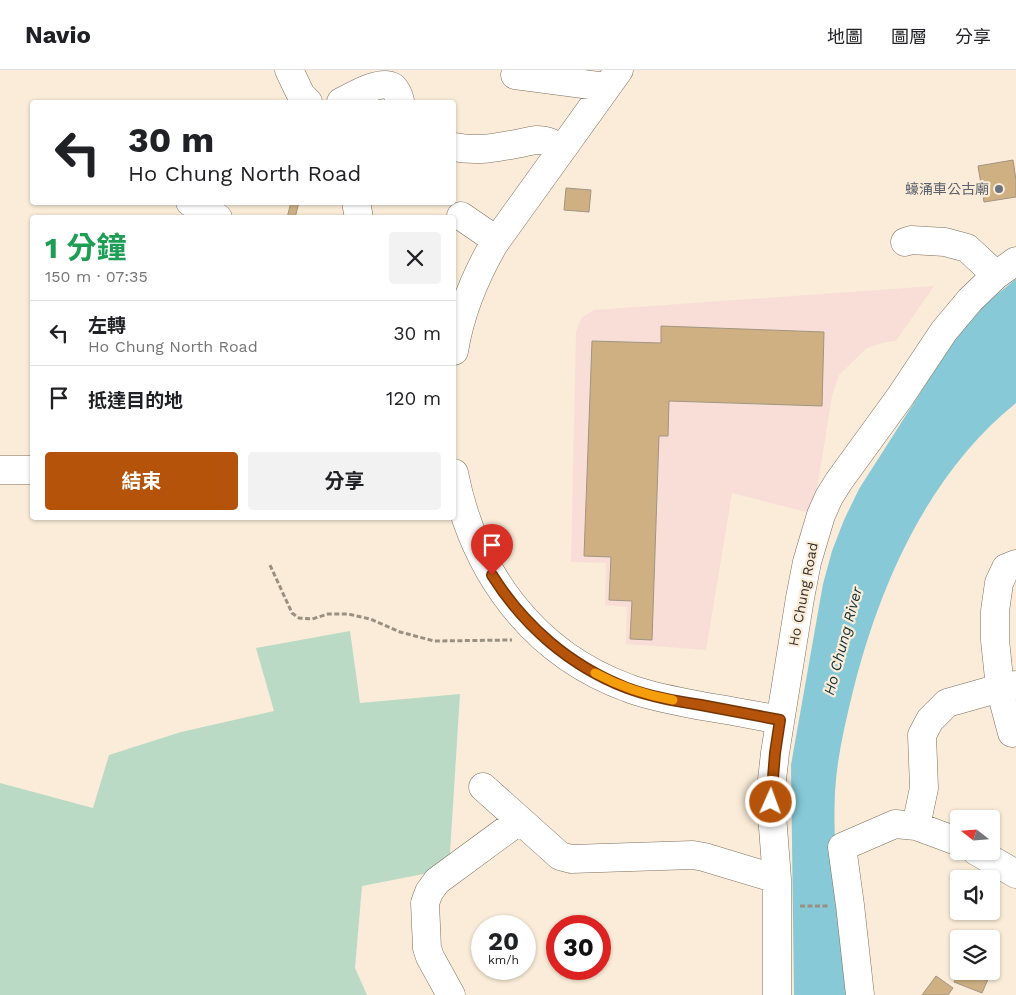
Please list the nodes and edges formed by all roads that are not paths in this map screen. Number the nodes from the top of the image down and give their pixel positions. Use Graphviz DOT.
graph roads {
  1 [pos="289,70"];
  2 [pos="515,75"];
  3 [pos="612,79"];
  4 [pos="306,100"];
  5 [pos="345,100"];
  6 [pos="400,100"];
  7 [pos="456,147"];
  8 [pos="561,149"];
  9 [pos="195,205"];
  10 [pos="213,215"];
  11 [pos="461,216"];
  12 [pos="496,240"];
  13 [pos="905,242"];
  14 [pos="1006,268"];
  15 [pos="456,344"];
  16 [pos="0,470"];
  17 [pos="30,470"];
  18 [pos="456,483"];
  19 [pos="1016,564"];
  20 [pos="1008,687"];
  21 [pos="780,720"];
  22 [pos="1012,733"];
  23 [pos="483,787"];
  24 [pos="520,820"];
  25 [pos="916,826"];
  26 [pos="950,839"];
  27 [pos="992,860"];
  28 [pos="1016,874"];
  29 [pos="777,879"];
  30 [pos="451,995"];
  31 [pos="777,995"];
  32 [pos="860,995"];
  1 -- 4 [label="street"];
  2 -- 3 [label="street"];
  3 -- 8 [label="street"];
  5 -- 6 [label="street"];
  7 -- 8 [label="street"];
  8 -- 12 [label="street"];
  9 -- 10 [label="street"];
  11 -- 12 [label="street"];
  12 -- 15 [label="street"];
  13 -- 14 [label="street"];
  14 -- 21 [label="street, Ho Chung Road"];
  16 -- 17 [label="street"];
  18 -- 21 [label="street"];
  19 -- 20 [label="street"];
  20 -- 22 [label="street"];
  20 -- 25 [label="street"];
  21 -- 29 [label="street, Ho Chung Road"];
  23 -- 24 [label="street"];
  24 -- 29 [label="street"];
  24 -- 30 [label="street"];
  25 -- 26 [label="street"];
  25 -- 32 [label="street"];
  27 -- 28 [label="street"];
  29 -- 31 [label="street, Ho Chung Road"];
}
